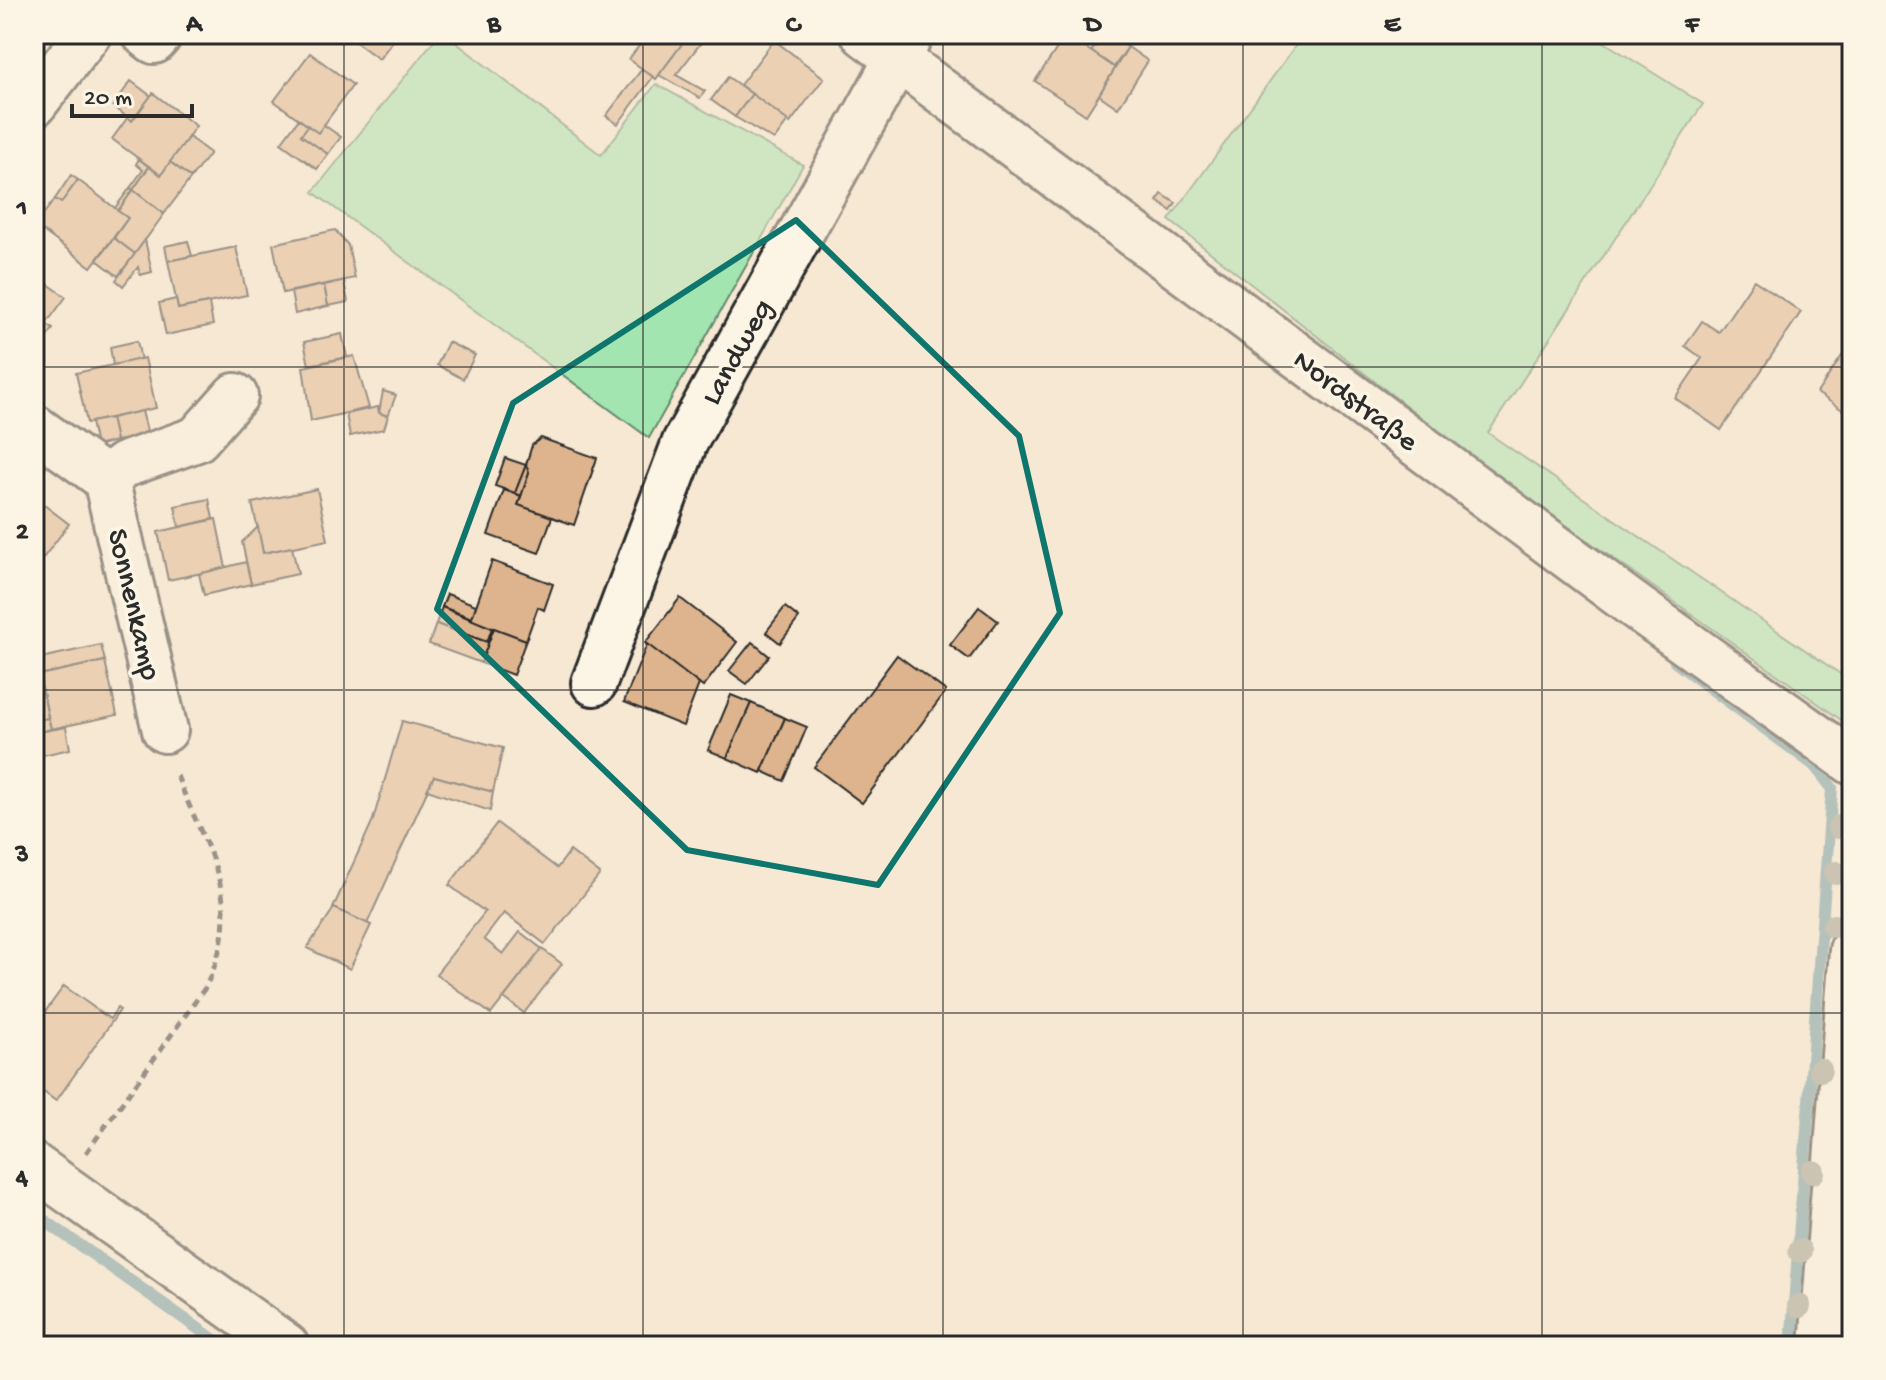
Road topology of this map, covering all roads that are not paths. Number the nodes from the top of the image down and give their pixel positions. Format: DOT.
graph roads {
  1 [pos="88,34"];
  2 [pos="145,34"];
  3 [pos="160,34"];
  4 [pos="890,42"];
  5 [pos="34,104"];
  6 [pos="235,396"];
  7 [pos="34,427"];
  8 [pos="106,479"];
  9 [pos="594,683"];
  10 [pos="165,730"];
  11 [pos="1852,762"];
  12 [pos="1852,950"];
  13 [pos="48,1176"];
  14 [pos="286,1346"];
  15 [pos="1822,1346"];
  1 -- 5 [label="street"];
  2 -- 3 [label="street"];
  4 -- 9 [label="street, Landweg"];
  4 -- 11 [label="street, Nordstraße"];
  6 -- 8 [label="street"];
  7 -- 8 [label="street"];
  8 -- 10 [label="street, Sonnenkamp"];
  12 -- 15 [label="street"];
  13 -- 14 [label="street"];
}
